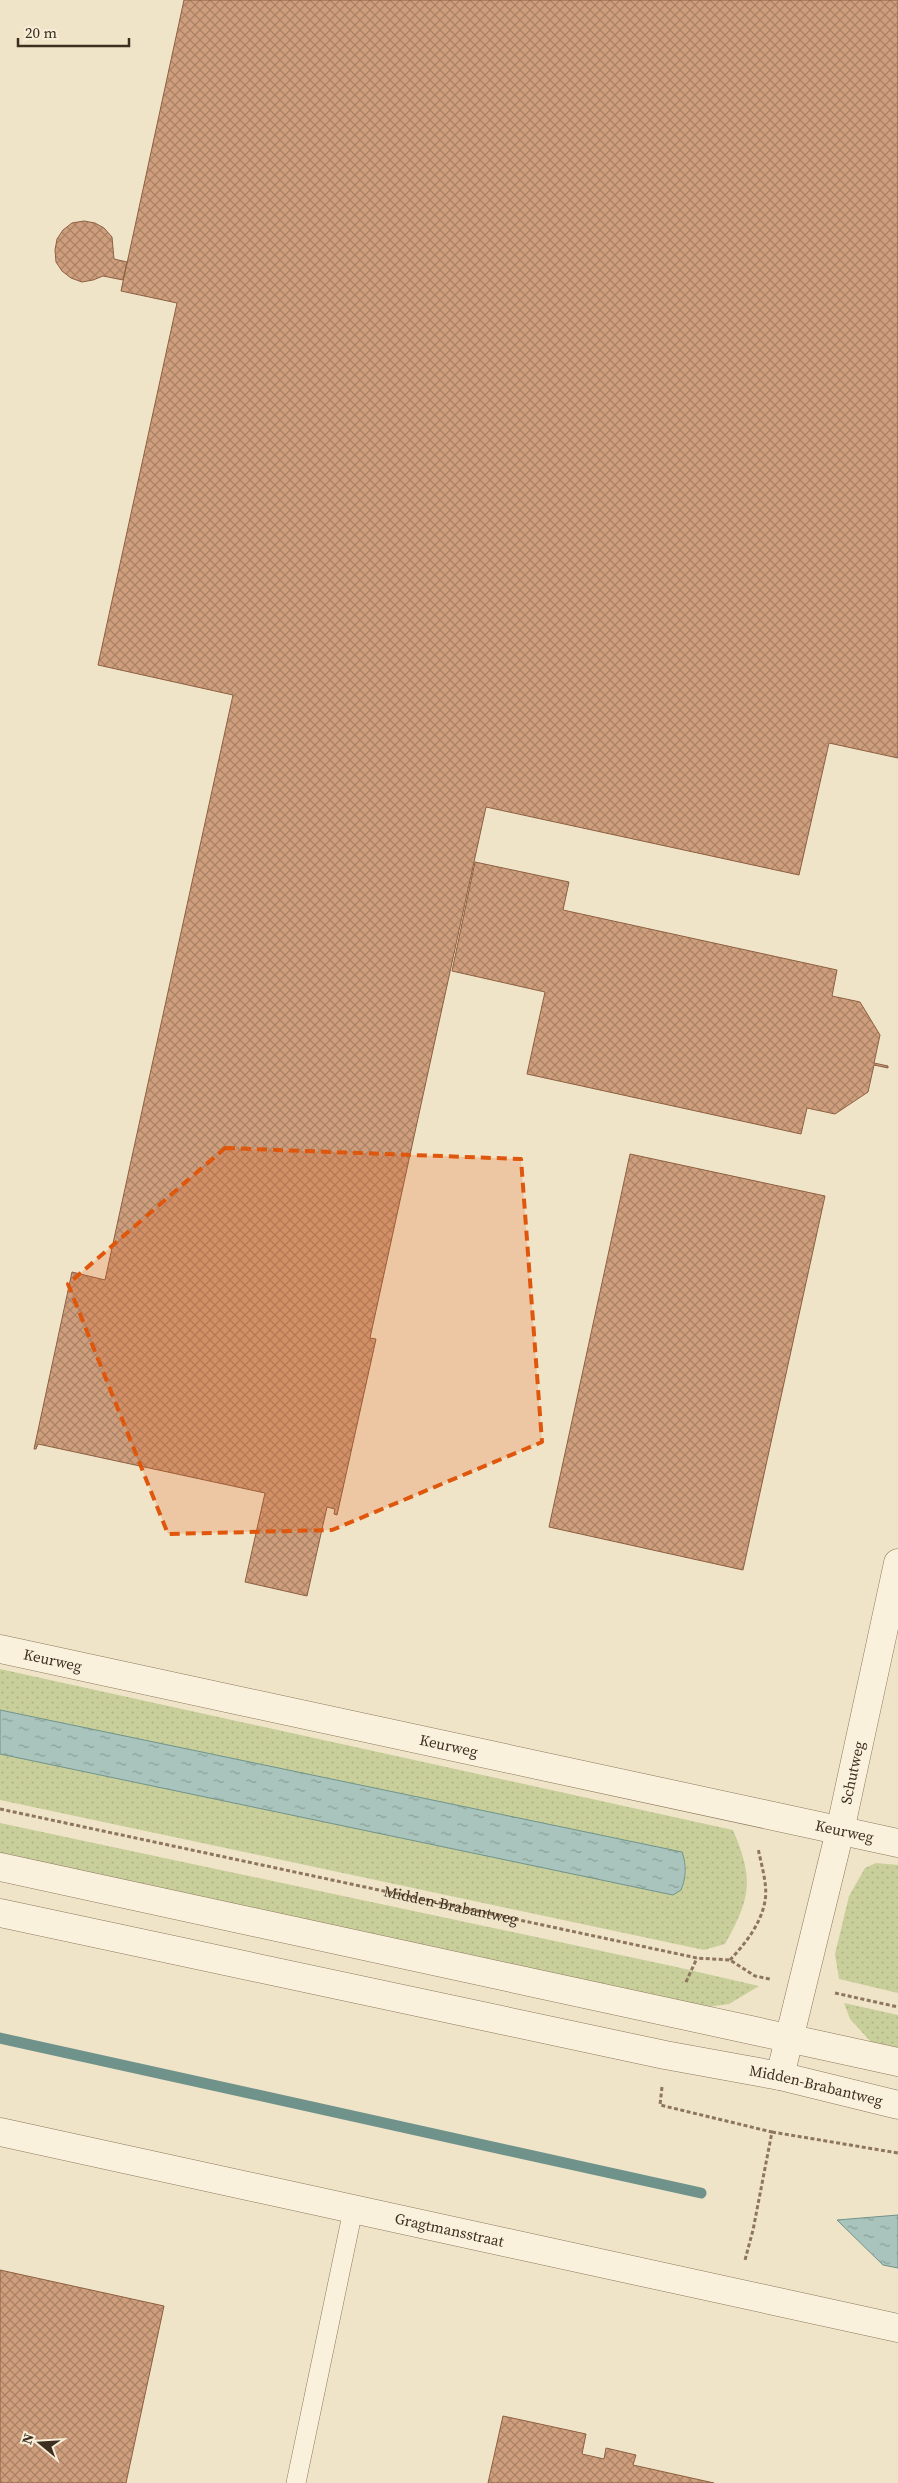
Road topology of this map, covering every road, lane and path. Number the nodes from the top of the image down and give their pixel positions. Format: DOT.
graph roads {
  1 [pos="898,1563"];
  2 [pos="0,1649"];
  3 [pos="0,1809"];
  4 [pos="748,1810"];
  5 [pos="840,1831"];
  6 [pos="898,1843"];
  7 [pos="0,1868"];
  8 [pos="0,1914"];
  9 [pos="697,1958"];
  10 [pos="730,1960"];
  11 [pos="802,1986"];
  12 [pos="898,2007"];
  13 [pos="673,2012"];
  14 [pos="789,2039"];
  15 [pos="665,2055"];
  16 [pos="898,2062"];
  17 [pos="780,2076"];
  18 [pos="898,2105"];
  19 [pos="0,2132"];
  20 [pos="772,2132"];
  21 [pos="898,2153"];
  22 [pos="353,2210"];
  23 [pos="736,2292"];
  24 [pos="898,2328"];
  25 [pos="296,2483"];
  1 -- 5 [label="street, Schutweg"];
  2 -- 4 [label="street, Keurweg"];
  3 -- 9 [label="path, Midden-Brabantweg"];
  4 -- 5 [label="street, Keurweg"];
  4 -- 10 [label="path"];
  5 -- 6 [label="street, Keurweg"];
  5 -- 11 [label="street, Schutweg"];
  7 -- 13 [label="street"];
  8 -- 15 [label="street, Midden-Brabantweg"];
  9 -- 10 [label="path, Midden-Brabantweg"];
  9 -- 13 [label="path"];
  10 -- 11 [label="path, Midden-Brabantweg"];
  11 -- 12 [label="path, Midden-Brabantweg"];
  11 -- 14 [label="street, Schutweg"];
  13 -- 14 [label="street"];
  14 -- 16 [label="street"];
  14 -- 17 [label="street, Schutweg"];
  15 -- 17 [label="street, Midden-Brabantweg"];
  15 -- 20 [label="path"];
  17 -- 18 [label="street, Midden-Brabantweg"];
  19 -- 22 [label="street, Gragtmansstraat"];
  20 -- 21 [label="path"];
  20 -- 23 [label="path"];
  22 -- 23 [label="street, Gragtmansstraat"];
  22 -- 25 [label="lane"];
  23 -- 24 [label="street, Gragtmansstraat"];
}
